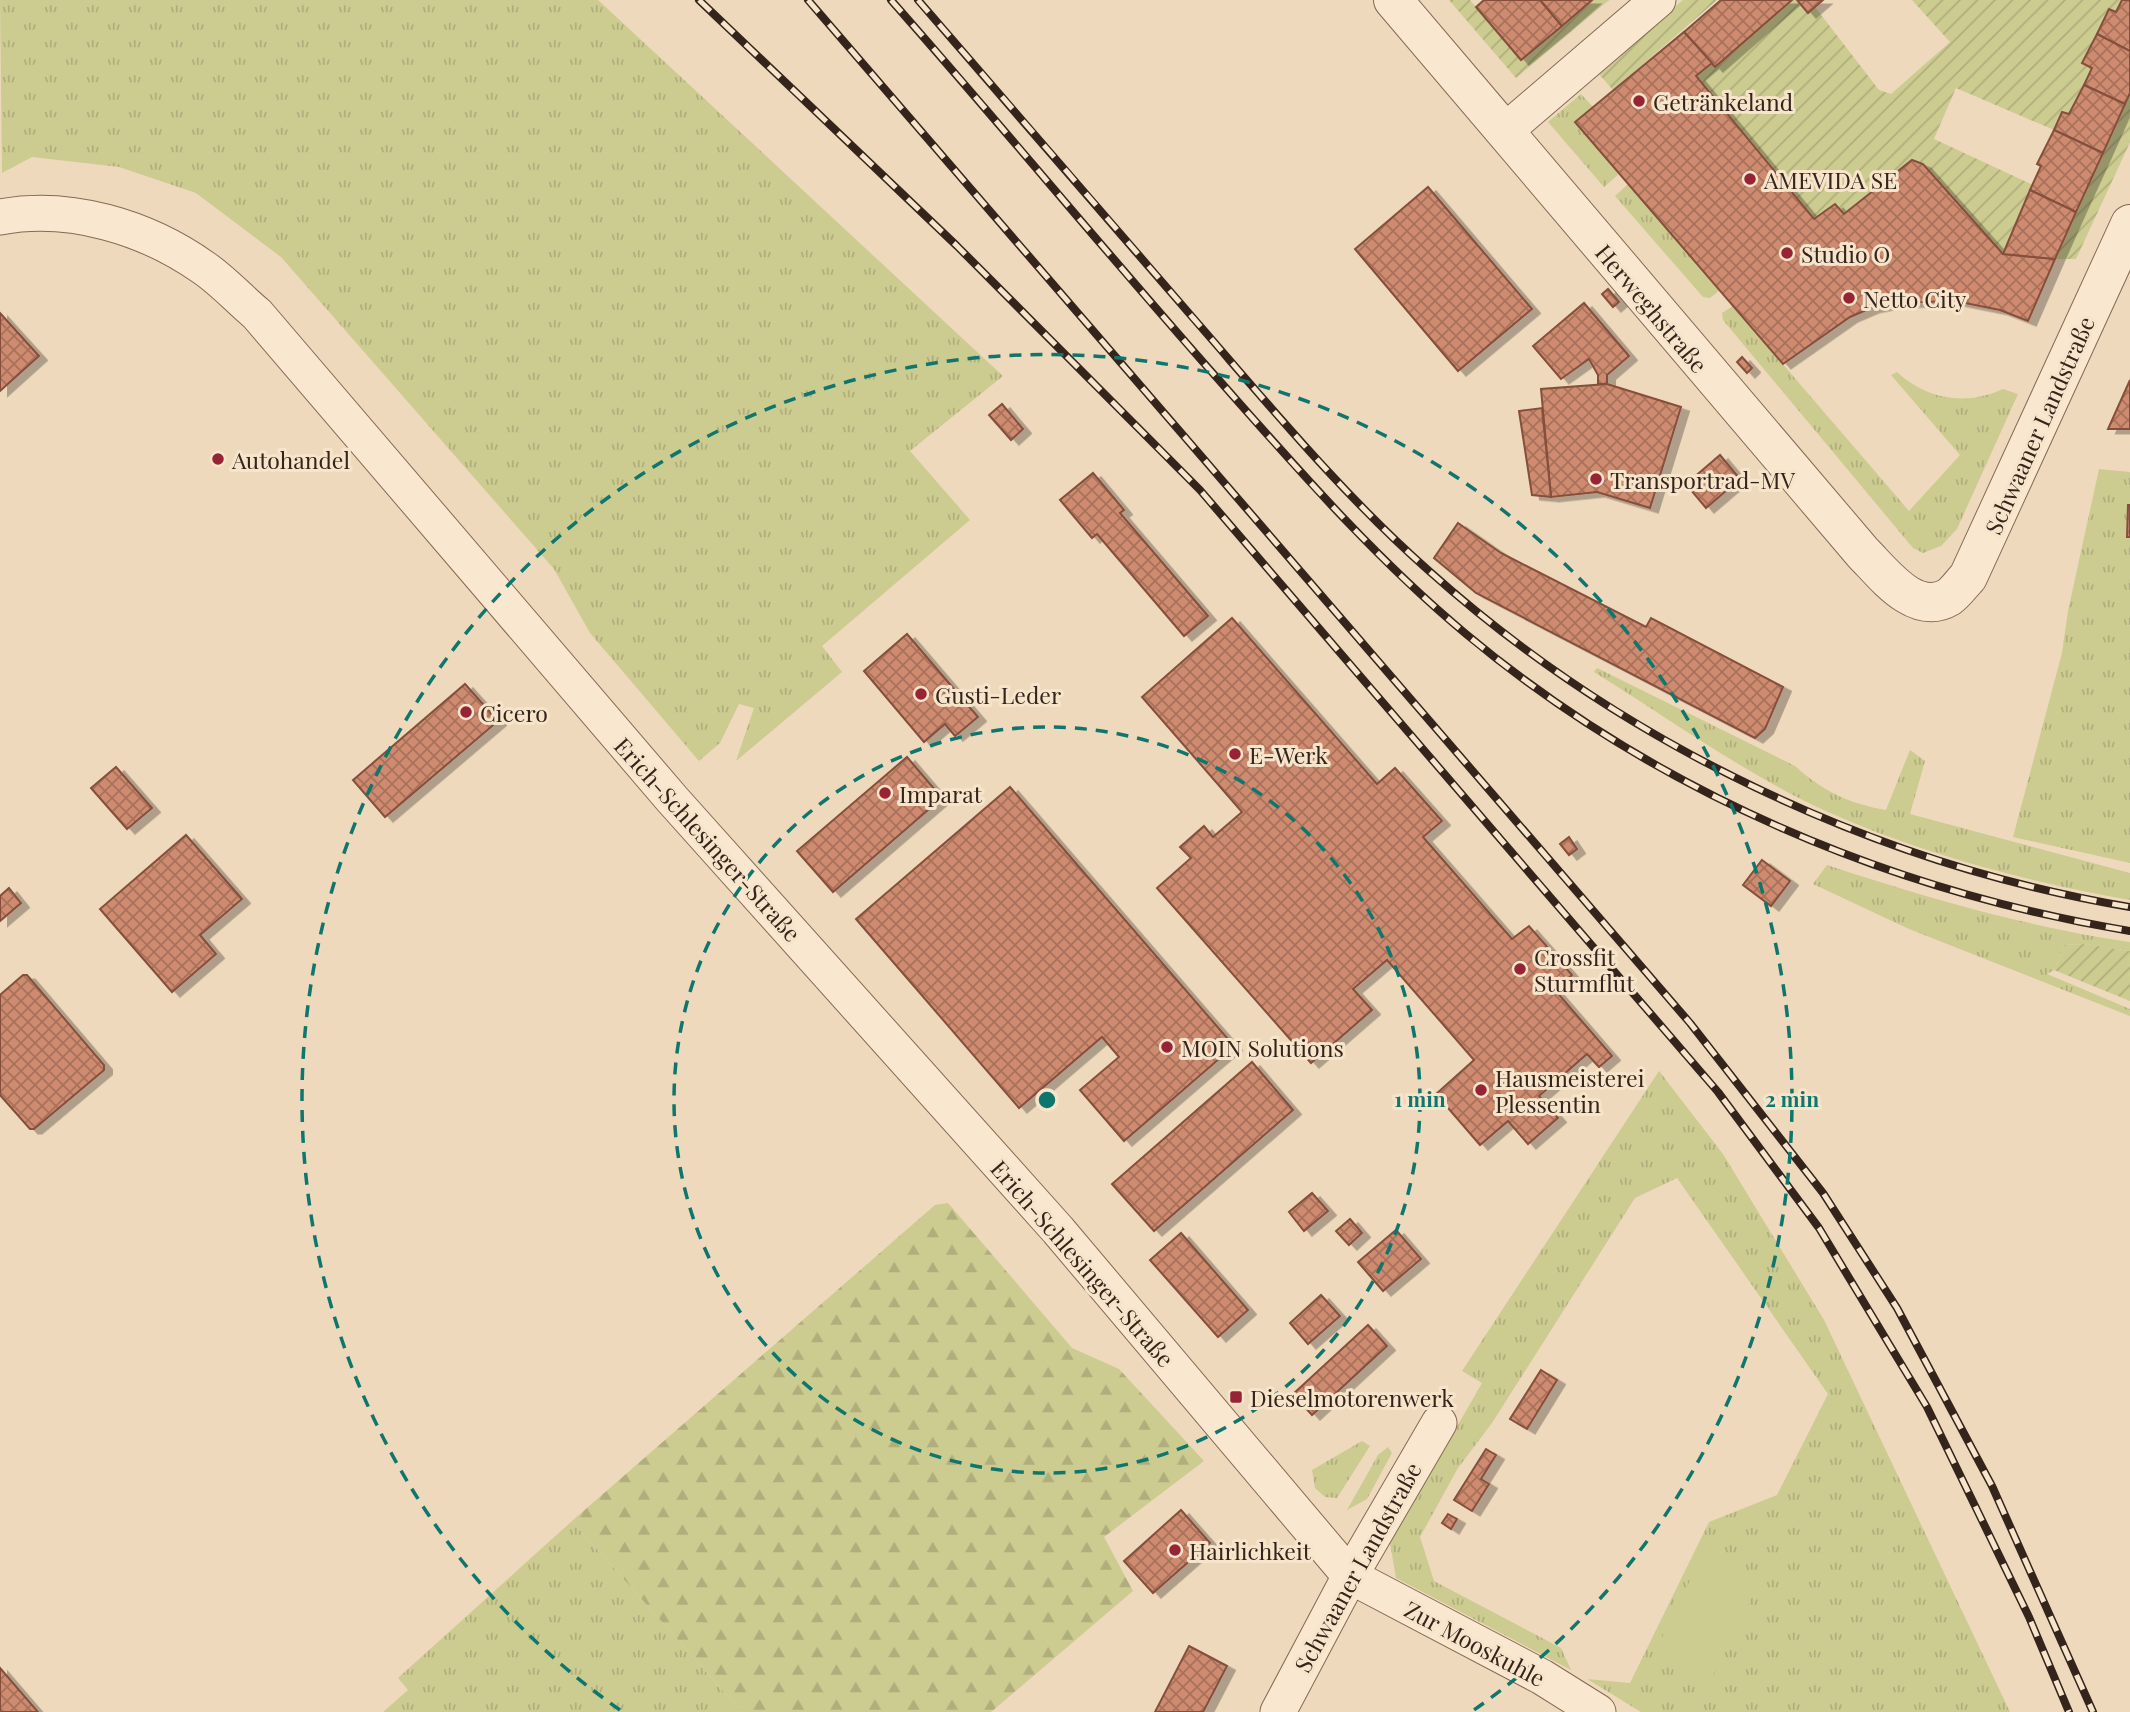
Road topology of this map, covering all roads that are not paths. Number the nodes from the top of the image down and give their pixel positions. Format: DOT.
graph roads {
  1 [pos="1392,0"];
  2 [pos="1658,0"];
  3 [pos="1505,131"];
  4 [pos="0,217"];
  5 [pos="2130,224"];
  6 [pos="1924,602"];
  7 [pos="1439,1423"];
  8 [pos="1350,1576"];
  9 [pos="1278,1712"];
  10 [pos="1598,1712"];
  1 -- 3 [label="street, Herweghstraße"];
  2 -- 3 [label="street"];
  3 -- 6 [label="street, Herweghstraße"];
  4 -- 8 [label="street, Erich-Schlesinger-Straße"];
  5 -- 6 [label="street, Schwaaner Landstraße"];
  7 -- 8 [label="street, Schwaaner Landstraße"];
  8 -- 9 [label="street, Schwaaner Landstraße"];
  8 -- 10 [label="street, Zur Mooskuhle"];
}
